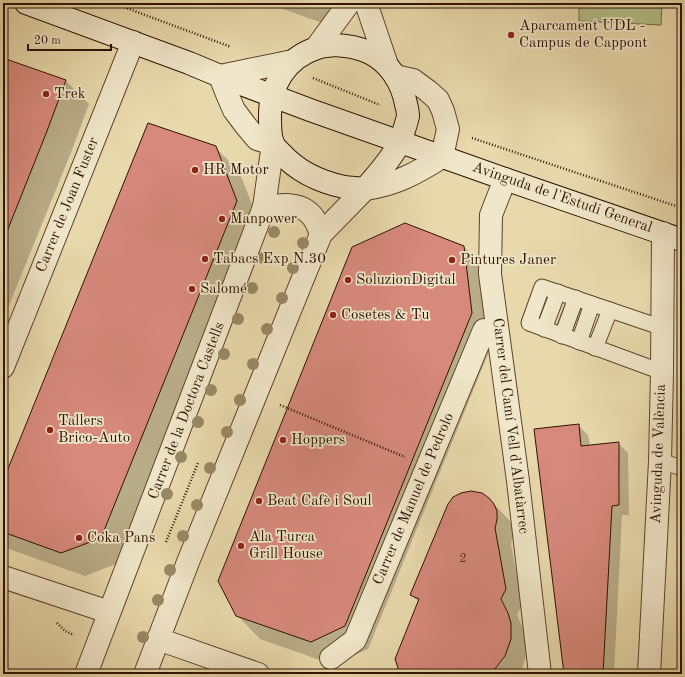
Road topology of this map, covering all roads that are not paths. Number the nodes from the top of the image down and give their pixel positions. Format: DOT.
graph roads {
  1 [pos="26,3"];
  2 [pos="349,3"];
  3 [pos="366,3"];
  4 [pos="133,42"];
  5 [pos="316,48"];
  6 [pos="293,61"];
  7 [pos="391,70"];
  8 [pos="220,76"];
  9 [pos="273,95"];
  10 [pos="400,142"];
  11 [pos="273,144"];
  12 [pos="442,157"];
  13 [pos="505,179"];
  14 [pos="365,189"];
  15 [pos="264,207"];
  16 [pos="321,234"];
  17 [pos="673,237"];
  18 [pos="576,298"];
  19 [pos="592,304"];
  20 [pos="610,310"];
  21 [pos="663,328"];
  22 [pos="484,330"];
  23 [pos="562,336"];
  24 [pos="579,342"];
  25 [pos="595,348"];
  26 [pos="3,367"];
  27 [pos="662,372"];
  28 [pos="660,461"];
  29 [pos="682,468"];
  30 [pos="3,577"];
  31 [pos="109,612"];
  32 [pos="158,639"];
  33 [pos="331,658"];
  34 [pos="86,674"];
  35 [pos="145,674"];
  36 [pos="258,674"];
  37 [pos="540,674"];
  38 [pos="649,674"];
  1 -- 4 [label="street, Avinguda de l'Estudi General"];
  2 -- 5 [label="street"];
  3 -- 7 [label="street"];
  4 -- 8 [label="street, Avinguda de l'Estudi General"];
  4 -- 26 [label="street, Carrer de Joan Fuster"];
  5 -- 6 [label="street"];
  5 -- 7 [label="street"];
  6 -- 8 [label="street"];
  6 -- 9 [label="street, Carrer de la Doctora Castells"];
  7 -- 10 [label="street"];
  7 -- 12 [label="street"];
  8 -- 9 [label="street, Avinguda de l'Estudi General"];
  8 -- 11 [label="street"];
  9 -- 10 [label="street, Avinguda de l'Estudi General"];
  9 -- 11 [label="street, Carrer de la Doctora Castells"];
  10 -- 12 [label="street, Avinguda de l'Estudi General"];
  10 -- 14 [label="street"];
  11 -- 14 [label="street"];
  11 -- 15 [label="street, Carrer de la Doctora Castells"];
  12 -- 13 [label="street, Avinguda de l'Estudi General"];
  12 -- 14 [label="street"];
  13 -- 17 [label="street, Avinguda de l'Estudi General"];
  13 -- 37 [label="street, Carrer del Camí Vell d'Albatàrrec"];
  14 -- 16 [label="street"];
  15 -- 16 [label="street"];
  15 -- 31 [label="street, Carrer de la Doctora Castells"];
  16 -- 32 [label="street"];
  17 -- 21 [label="street, Avinguda de València"];
  18 -- 19 [label="lane"];
  18 -- 23 [label="lane"];
  18 -- 23 [label="lane"];
  19 -- 20 [label="lane"];
  19 -- 24 [label="lane"];
  20 -- 21 [label="lane"];
  20 -- 25 [label="lane"];
  21 -- 27 [label="street, Avinguda de València"];
  22 -- 33 [label="street, Carrer de Manuel de Pedrolo"];
  23 -- 24 [label="lane"];
  24 -- 25 [label="lane"];
  25 -- 27 [label="lane"];
  27 -- 28 [label="street, Avinguda de València"];
  28 -- 29 [label="lane"];
  28 -- 38 [label="street, Avinguda de València"];
  30 -- 31 [label="street"];
  31 -- 34 [label="street, Carrer de la Doctora Castells"];
  32 -- 35 [label="street"];
  32 -- 36 [label="street"];
}
